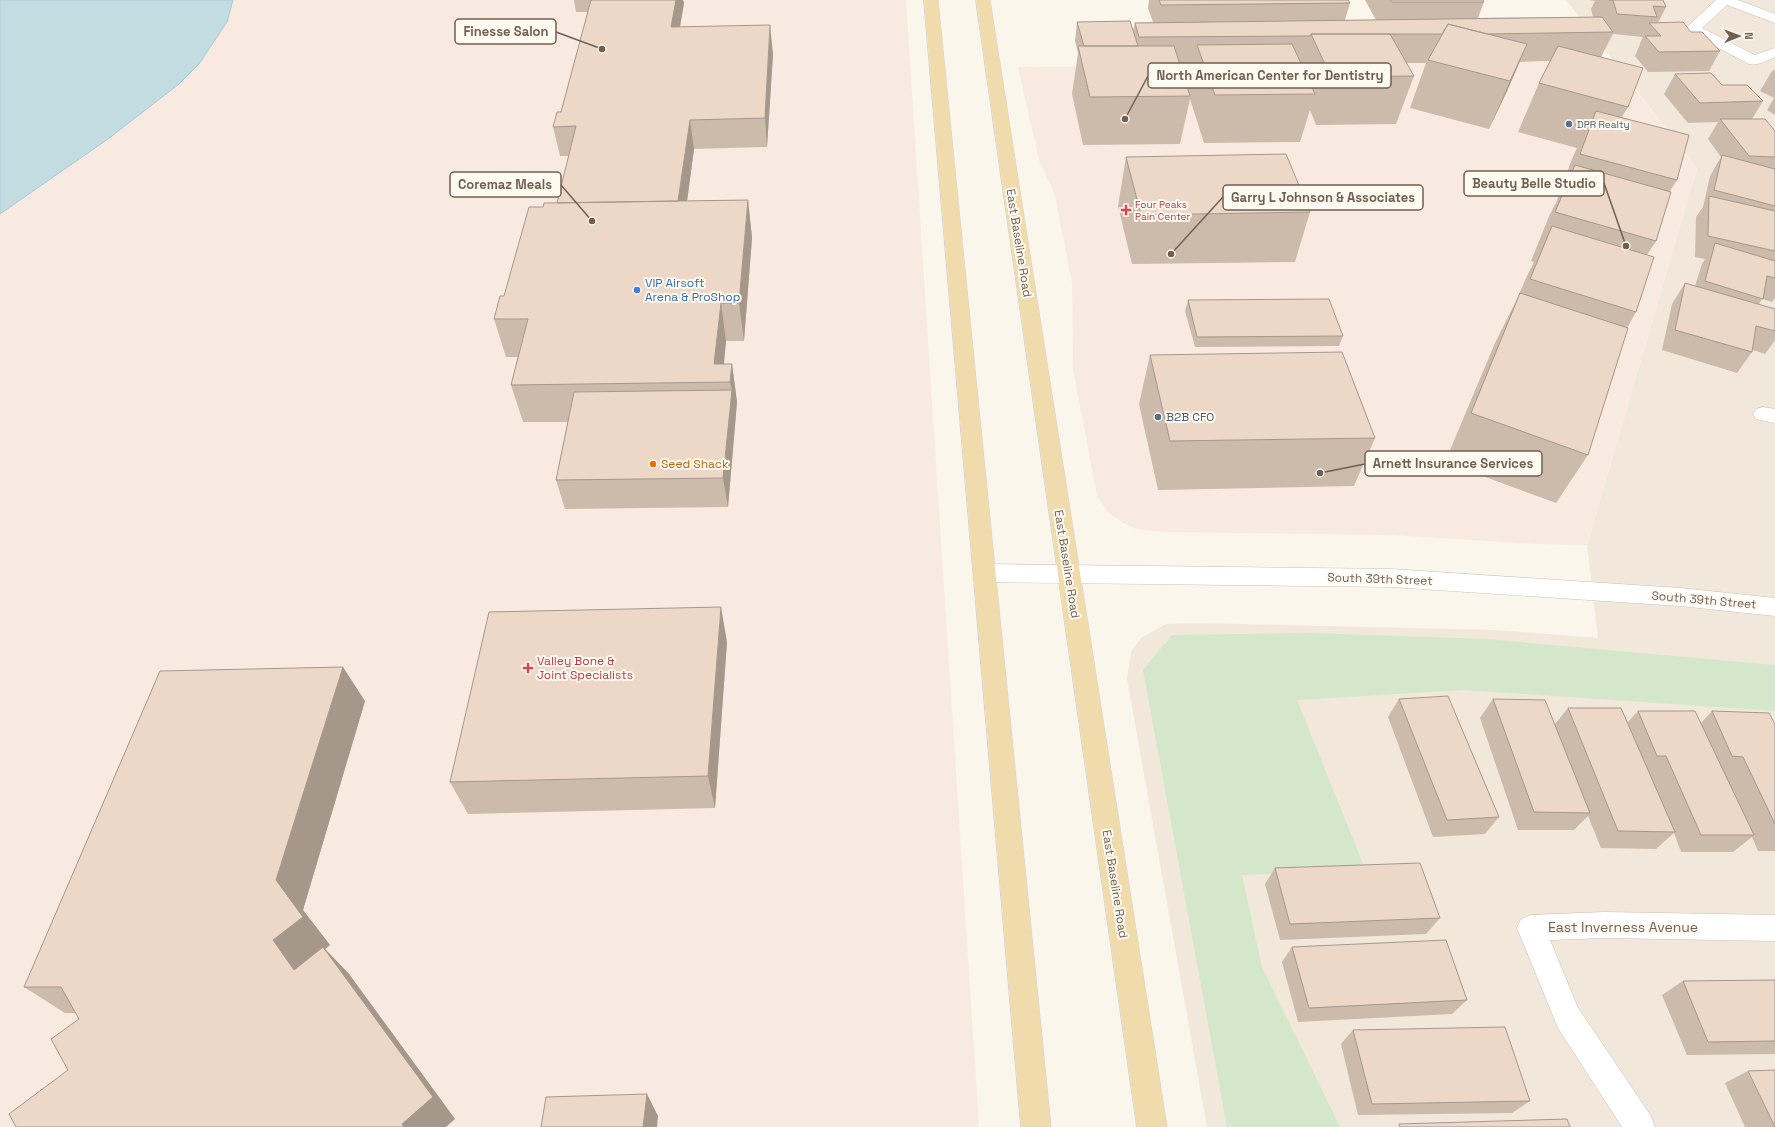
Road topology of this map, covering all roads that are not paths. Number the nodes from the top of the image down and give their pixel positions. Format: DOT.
graph roads {
  1 [pos="931,0"];
  2 [pos="983,0"];
  3 [pos="1725,0"];
  4 [pos="1775,19"];
  5 [pos="1775,52"];
  6 [pos="985,574"];
  7 [pos="1068,574"];
  8 [pos="1775,607"];
  9 [pos="1775,928"];
  10 [pos="1036,1127"];
  11 [pos="1152,1127"];
  12 [pos="1640,1127"];
  1 -- 6 [label="main road"];
  2 -- 7 [label="main road, East Baseline Road"];
  3 -- 4 [label="street"];
  3 -- 5 [label="street"];
  6 -- 7 [label="street, South 39th Street"];
  6 -- 10 [label="main road"];
  7 -- 8 [label="street, South 39th Street"];
  7 -- 11 [label="main road, East Baseline Road"];
  9 -- 12 [label="street, East Inverness Avenue"];
}
